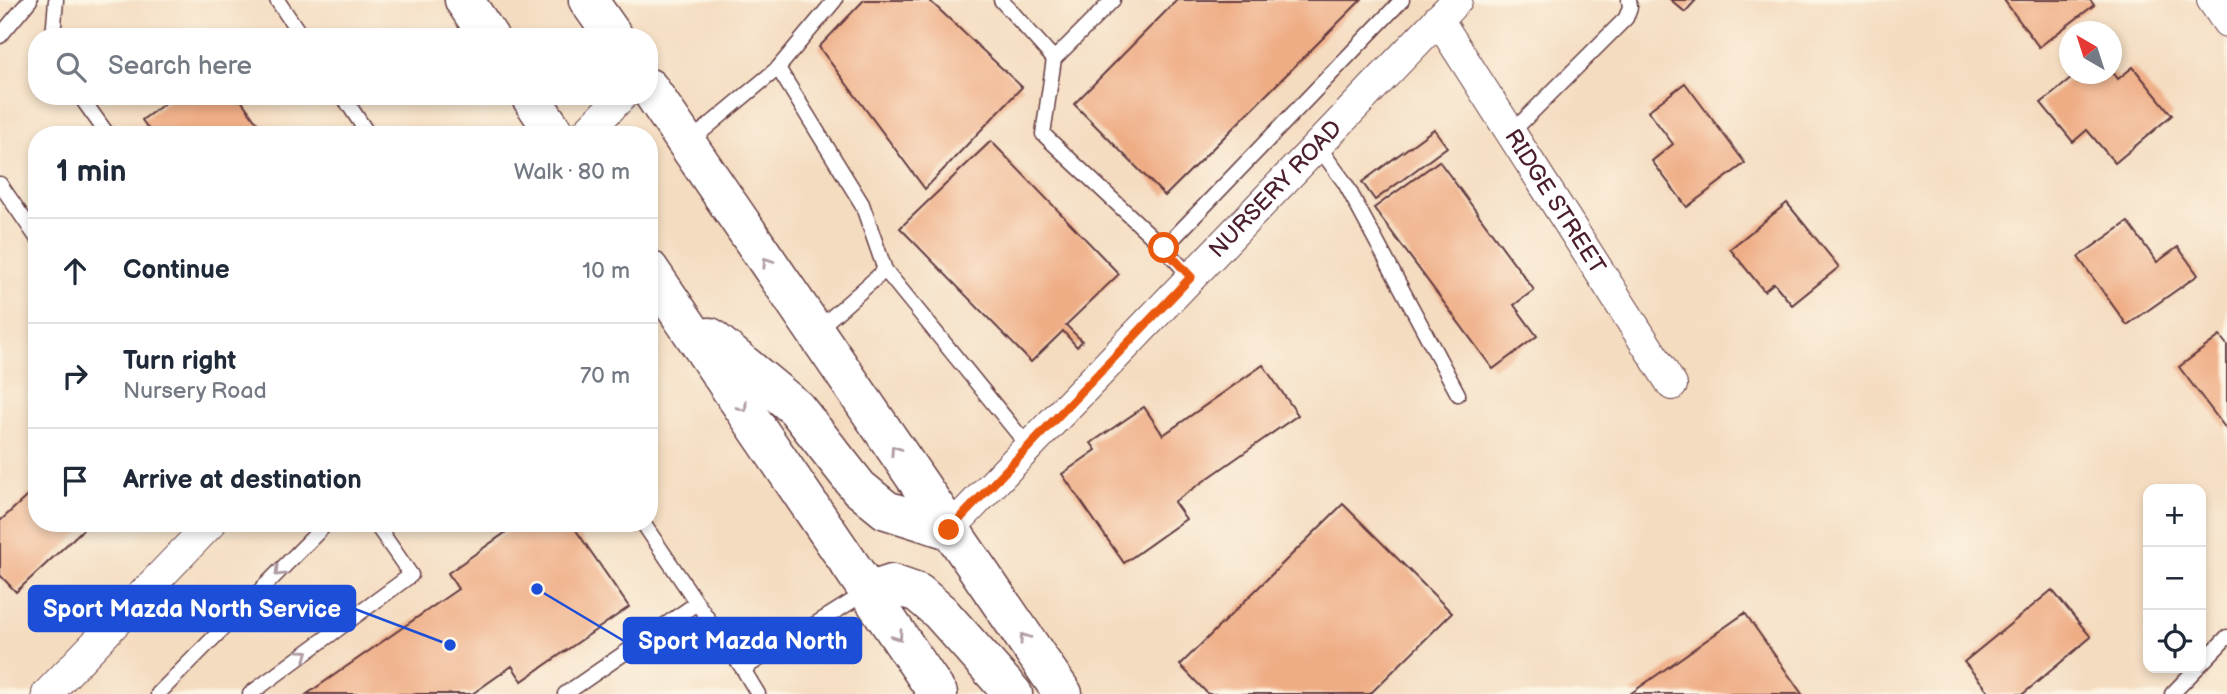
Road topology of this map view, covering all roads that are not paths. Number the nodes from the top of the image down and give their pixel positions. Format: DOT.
graph roads {
  1 [pos="30,0"];
  2 [pos="55,0"];
  3 [pos="277,0"];
  4 [pos="464,0"];
  5 [pos="588,0"];
  6 [pos="835,0"];
  7 [pos="1001,0"];
  8 [pos="1113,0"];
  9 [pos="1402,0"];
  10 [pos="1629,0"];
  11 [pos="2212,0"];
  12 [pos="1448,9"];
  13 [pos="2227,22"];
  14 [pos="53,28"];
  15 [pos="296,28"];
  16 [pos="483,28"];
  17 [pos="608,28"];
  18 [pos="0,36"];
  19 [pos="1054,59"];
  20 [pos="778,68"];
  21 [pos="658,102"];
  22 [pos="86,105"];
  23 [pos="348,105"];
  24 [pos="536,105"];
  25 [pos="613,105"];
  26 [pos="101,126"];
  27 [pos="363,126"];
  28 [pos="550,126"];
  29 [pos="593,126"];
  30 [pos="1511,133"];
  31 [pos="687,144"];
  32 [pos="1317,145"];
  33 [pos="0,184"];
  34 [pos="28,225"];
  35 [pos="1164,248"];
  36 [pos="885,270"];
  37 [pos="1191,277"];
  38 [pos="658,283"];
  39 [pos="676,309"];
  40 [pos="815,332"];
  41 [pos="1671,385"];
  42 [pos="1458,394"];
  43 [pos="1028,446"];
  44 [pos="949,530"];
  45 [pos="202,532"];
  46 [pos="318,532"];
  47 [pos="381,532"];
  48 [pos="649,532"];
  49 [pos="867,592"];
  50 [pos="697,603"];
  51 [pos="2227,637"];
  52 [pos="2206,659"];
  53 [pos="743,669"];
  54 [pos="2192,673"];
  55 [pos="47,694"];
  56 [pos="158,694"];
  57 [pos="250,694"];
  58 [pos="565,694"];
  59 [pos="758,694"];
  60 [pos="939,694"];
  61 [pos="1013,694"];
  62 [pos="1063,694"];
  63 [pos="2172,694"];
  1 -- 18 [label="lane"];
  2 -- 14 [label="lane"];
  3 -- 15 [label="lane"];
  4 -- 16 [label="main road"];
  5 -- 17 [label="main road"];
  6 -- 20 [label="lane"];
  7 -- 19 [label="lane"];
  8 -- 19 [label="lane"];
  9 -- 35 [label="lane"];
  10 -- 30 [label="lane"];
  11 -- 13 [label="street"];
  12 -- 30 [label="street, RIDGE STREET"];
  12 -- 32 [label="street, NURSERY ROAD"];
  19 -- 35 [label="lane"];
  20 -- 31 [label="lane"];
  20 -- 36 [label="lane"];
  21 -- 31 [label="main road"];
  22 -- 26 [label="lane"];
  23 -- 27 [label="lane"];
  24 -- 28 [label="main road"];
  25 -- 29 [label="street"];
  30 -- 41 [label="street, RIDGE STREET"];
  40 -- 31 [label="main road, one-way"];
  32 -- 37 [label="street, NURSERY ROAD"];
  32 -- 42 [label="lane"];
  33 -- 34 [label="lane"];
  35 -- 37 [label="lane"];
  36 -- 40 [label="lane"];
  36 -- 43 [label="lane"];
  37 -- 43 [label="street, NURSERY ROAD"];
  38 -- 39 [label="main road"];
  39 -- 44 [label="main road"];
  39 -- 49 [label="main road, one-way"];
  44 -- 40 [label="main road, one-way"];
  43 -- 44 [label="street, NURSERY ROAD"];
  62 -- 44 [label="main road, one-way"];
  45 -- 55 [label="street"];
  46 -- 56 [label="lane, one-way"];
  57 -- 47 [label="lane, one-way"];
  48 -- 50 [label="lane"];
  49 -- 53 [label="lane"];
  49 -- 60 [label="main road, one-way"];
  49 -- 61 [label="main road"];
  50 -- 53 [label="lane"];
  50 -- 58 [label="lane"];
  51 -- 52 [label="lane"];
  53 -- 59 [label="lane"];
  54 -- 63 [label="lane"];
}
